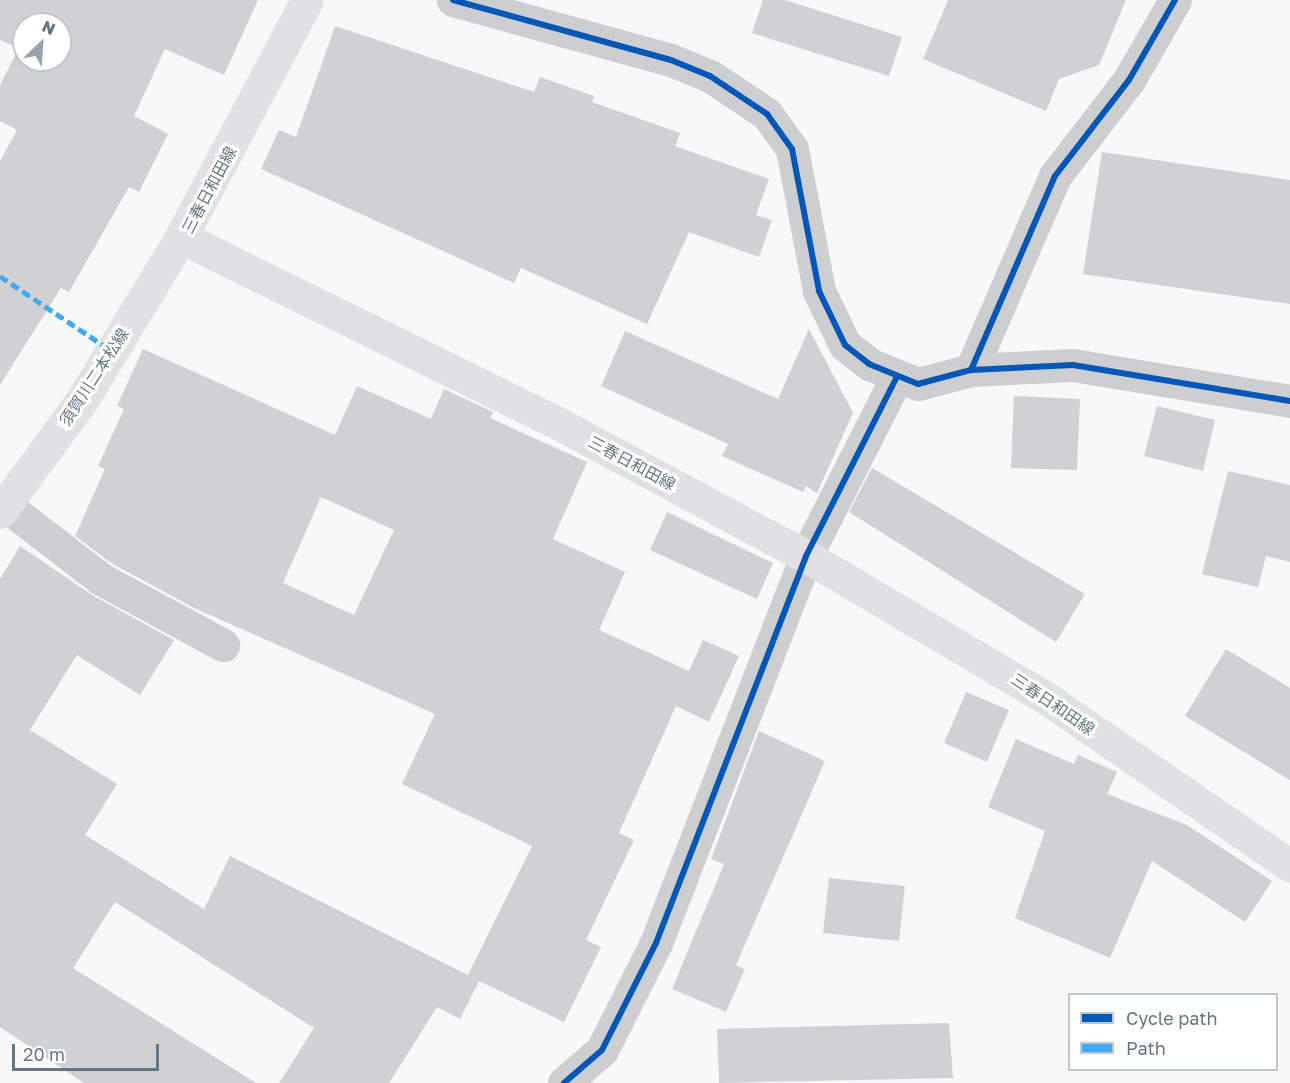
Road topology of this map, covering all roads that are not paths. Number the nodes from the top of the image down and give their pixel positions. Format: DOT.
graph roads {
  1 [pos="307,0"];
  2 [pos="453,0"];
  3 [pos="1175,0"];
  4 [pos="181,237"];
  5 [pos="971,370"];
  6 [pos="897,377"];
  7 [pos="1290,401"];
  8 [pos="2,508"];
  9 [pos="806,556"];
  10 [pos="223,645"];
  11 [pos="1290,866"];
  12 [pos="564,1083"];
  1 -- 4 [label="main road, 三春日和田線"];
  2 -- 6 [label="street"];
  3 -- 5 [label="street"];
  4 -- 8 [label="main road, 須賀川二本松線"];
  4 -- 9 [label="main road, 三春日和田線"];
  5 -- 6 [label="street"];
  5 -- 7 [label="street"];
  6 -- 9 [label="street"];
  8 -- 10 [label="street"];
  9 -- 11 [label="main road, 三春日和田線"];
  9 -- 12 [label="street"];
}
